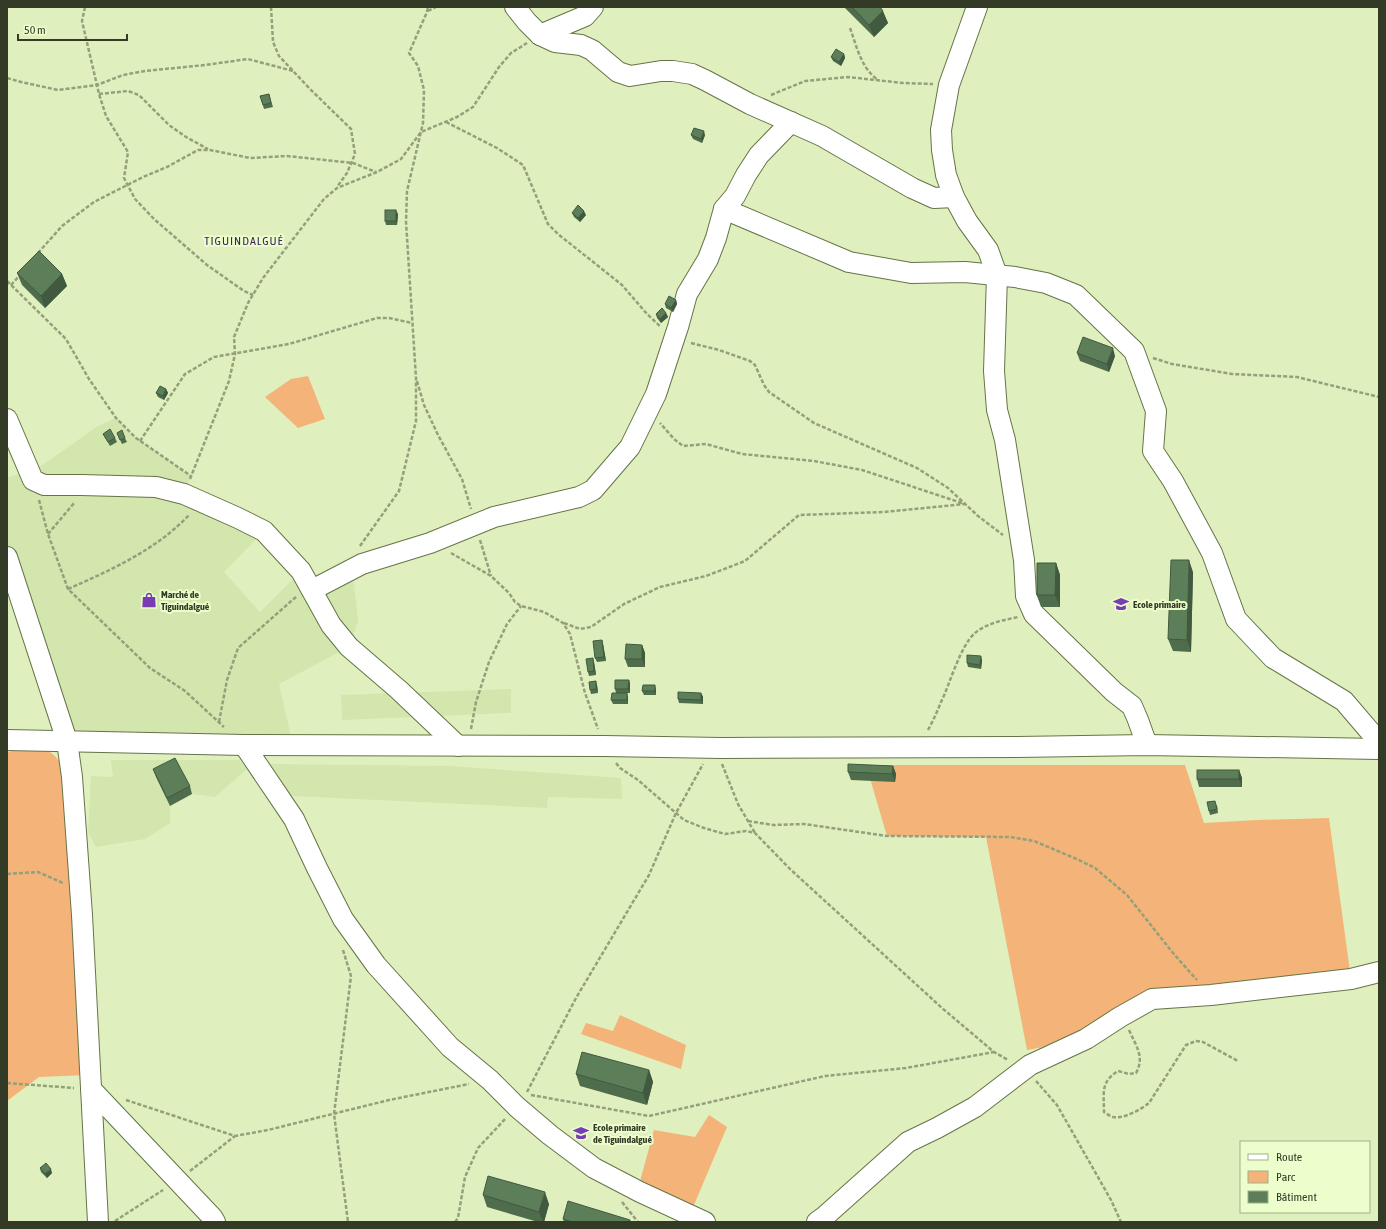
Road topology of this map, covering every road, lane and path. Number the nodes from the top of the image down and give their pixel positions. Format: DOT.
graph roads {
  1 [pos="85,7"];
  2 [pos="271,7"];
  3 [pos="428,7"];
  4 [pos="436,7"];
  5 [pos="515,7"];
  6 [pos="593,7"];
  7 [pos="977,7"];
  8 [pos="427,12"];
  9 [pos="850,28"];
  10 [pos="540,35"];
  11 [pos="293,71"];
  12 [pos="7,78"];
  13 [pos="879,80"];
  14 [pos="97,85"];
  15 [pos="949,85"];
  16 [pos="98,94"];
  17 [pos="750,104"];
  18 [pos="446,122"];
  19 [pos="791,122"];
  20 [pos="421,132"];
  21 [pos="210,150"];
  22 [pos="377,172"];
  23 [pos="128,185"];
  24 [pos="337,188"];
  25 [pos="954,197"];
  26 [pos="724,209"];
  27 [pos="36,255"];
  28 [pos="21,273"];
  29 [pos="997,275"];
  30 [pos="7,281"];
  31 [pos="11,285"];
  32 [pos="253,296"];
  33 [pos="412,324"];
  34 [pos="674,339"];
  35 [pos="1134,351"];
  36 [pos="235,354"];
  37 [pos="416,378"];
  38 [pos="1379,397"];
  39 [pos="649,408"];
  40 [pos="7,419"];
  41 [pos="140,441"];
  42 [pos="191,476"];
  43 [pos="33,480"];
  44 [pos="89,485"];
  45 [pos="184,494"];
  46 [pos="202,502"];
  47 [pos="965,504"];
  48 [pos="476,524"];
  49 [pos="48,534"];
  50 [pos="430,543"];
  51 [pos="1022,548"];
  52 [pos="357,551"];
  53 [pos="7,557"];
  54 [pos="491,576"];
  55 [pos="68,589"];
  56 [pos="312,590"];
  57 [pos="521,606"];
  58 [pos="1034,614"];
  59 [pos="563,623"];
  60 [pos="219,722"];
  61 [pos="7,740"];
  62 [pos="67,741"];
  63 [pos="1379,742"];
  64 [pos="1147,745"];
  65 [pos="244,746"];
  66 [pos="463,746"];
  67 [pos="604,746"];
  68 [pos="712,748"];
  69 [pos="920,748"];
  70 [pos="1379,749"];
  71 [pos="676,813"];
  72 [pos="748,821"];
  73 [pos="755,833"];
  74 [pos="7,874"];
  75 [pos="80,890"];
  76 [pos="342,947"];
  77 [pos="1379,972"];
  78 [pos="1211,995"];
  79 [pos="1120,1017"];
  80 [pos="994,1052"];
  81 [pos="1238,1061"];
  82 [pos="1024,1070"];
  83 [pos="490,1080"];
  84 [pos="7,1083"];
  85 [pos="92,1089"];
  86 [pos="122,1099"];
  87 [pos="517,1107"];
  88 [pos="334,1114"];
  89 [pos="98,1222"];
  90 [pos="215,1222"];
  91 [pos="348,1222"];
  92 [pos="455,1222"];
  93 [pos="705,1222"];
  94 [pos="817,1222"];
  95 [pos="1121,1222"];
  1 -- 14 [label="path"];
  2 -- 11 [label="path"];
  3 -- 8 [label="path"];
  4 -- 8 [label="path"];
  5 -- 10 [label="street"];
  6 -- 10 [label="street"];
  7 -- 15 [label="street"];
  8 -- 20 [label="path"];
  9 -- 13 [label="path"];
  10 -- 17 [label="street"];
  10 -- 18 [label="path"];
  11 -- 14 [label="path"];
  11 -- 24 [label="path"];
  12 -- 14 [label="path"];
  13 -- 15 [label="path"];
  13 -- 17 [label="path"];
  14 -- 16 [label="path"];
  15 -- 25 [label="street"];
  16 -- 21 [label="path"];
  16 -- 23 [label="path"];
  17 -- 19 [label="street"];
  18 -- 20 [label="path"];
  18 -- 34 [label="path"];
  19 -- 25 [label="street"];
  19 -- 26 [label="street"];
  20 -- 22 [label="path"];
  20 -- 33 [label="path"];
  21 -- 22 [label="path"];
  21 -- 23 [label="path"];
  22 -- 24 [label="path"];
  23 -- 27 [label="path"];
  23 -- 32 [label="path"];
  24 -- 32 [label="path"];
  25 -- 29 [label="street"];
  26 -- 29 [label="street"];
  26 -- 34 [label="street"];
  28 -- 31 [label="path"];
  29 -- 35 [label="street"];
  29 -- 51 [label="street"];
  30 -- 31 [label="path"];
  31 -- 41 [label="path"];
  32 -- 36 [label="path"];
  33 -- 36 [label="path"];
  33 -- 37 [label="path"];
  34 -- 39 [label="street"];
  34 -- 47 [label="path"];
  35 -- 38 [label="path"];
  35 -- 63 [label="street"];
  36 -- 41 [label="path"];
  36 -- 42 [label="path"];
  37 -- 48 [label="path"];
  37 -- 52 [label="path"];
  39 -- 47 [label="path"];
  39 -- 48 [label="street"];
  40 -- 43 [label="street"];
  41 -- 42 [label="path"];
  42 -- 45 [label="path"];
  43 -- 44 [label="street"];
  43 -- 49 [label="path"];
  44 -- 45 [label="street"];
  44 -- 49 [label="path"];
  45 -- 46 [label="street"];
  46 -- 55 [label="path"];
  46 -- 56 [label="street"];
  47 -- 51 [label="path"];
  47 -- 59 [label="path"];
  48 -- 50 [label="street"];
  48 -- 54 [label="path"];
  49 -- 55 [label="path"];
  50 -- 54 [label="path"];
  50 -- 56 [label="street"];
  51 -- 58 [label="street"];
  53 -- 62 [label="street"];
  54 -- 57 [label="path"];
  55 -- 60 [label="path"];
  56 -- 60 [label="path"];
  56 -- 66 [label="street"];
  57 -- 59 [label="path"];
  57 -- 66 [label="path"];
  58 -- 64 [label="street"];
  58 -- 69 [label="path"];
  59 -- 67 [label="path"];
  60 -- 65 [label="path"];
  61 -- 62 [label="street"];
  62 -- 65 [label="street"];
  62 -- 75 [label="street"];
  64 -- 69 [label="street"];
  64 -- 70 [label="street"];
  65 -- 66 [label="street"];
  65 -- 83 [label="street"];
  66 -- 67 [label="street"];
  67 -- 68 [label="street"];
  67 -- 71 [label="path"];
  68 -- 69 [label="street"];
  68 -- 71 [label="path"];
  68 -- 72 [label="path"];
  71 -- 73 [label="path"];
  71 -- 80 [label="path"];
  72 -- 73 [label="path"];
  72 -- 78 [label="path"];
  73 -- 80 [label="path"];
  74 -- 75 [label="path"];
  75 -- 85 [label="street"];
  76 -- 88 [label="path"];
  77 -- 78 [label="street"];
  78 -- 79 [label="street"];
  79 -- 81 [label="path"];
  79 -- 82 [label="street"];
  80 -- 82 [label="path"];
  82 -- 94 [label="street"];
  82 -- 95 [label="path"];
  83 -- 87 [label="street"];
  83 -- 88 [label="path"];
  84 -- 85 [label="path"];
  85 -- 89 [label="street"];
  85 -- 90 [label="street"];
  86 -- 88 [label="path"];
  87 -- 92 [label="path"];
  87 -- 93 [label="street"];
  88 -- 91 [label="path"];
}
